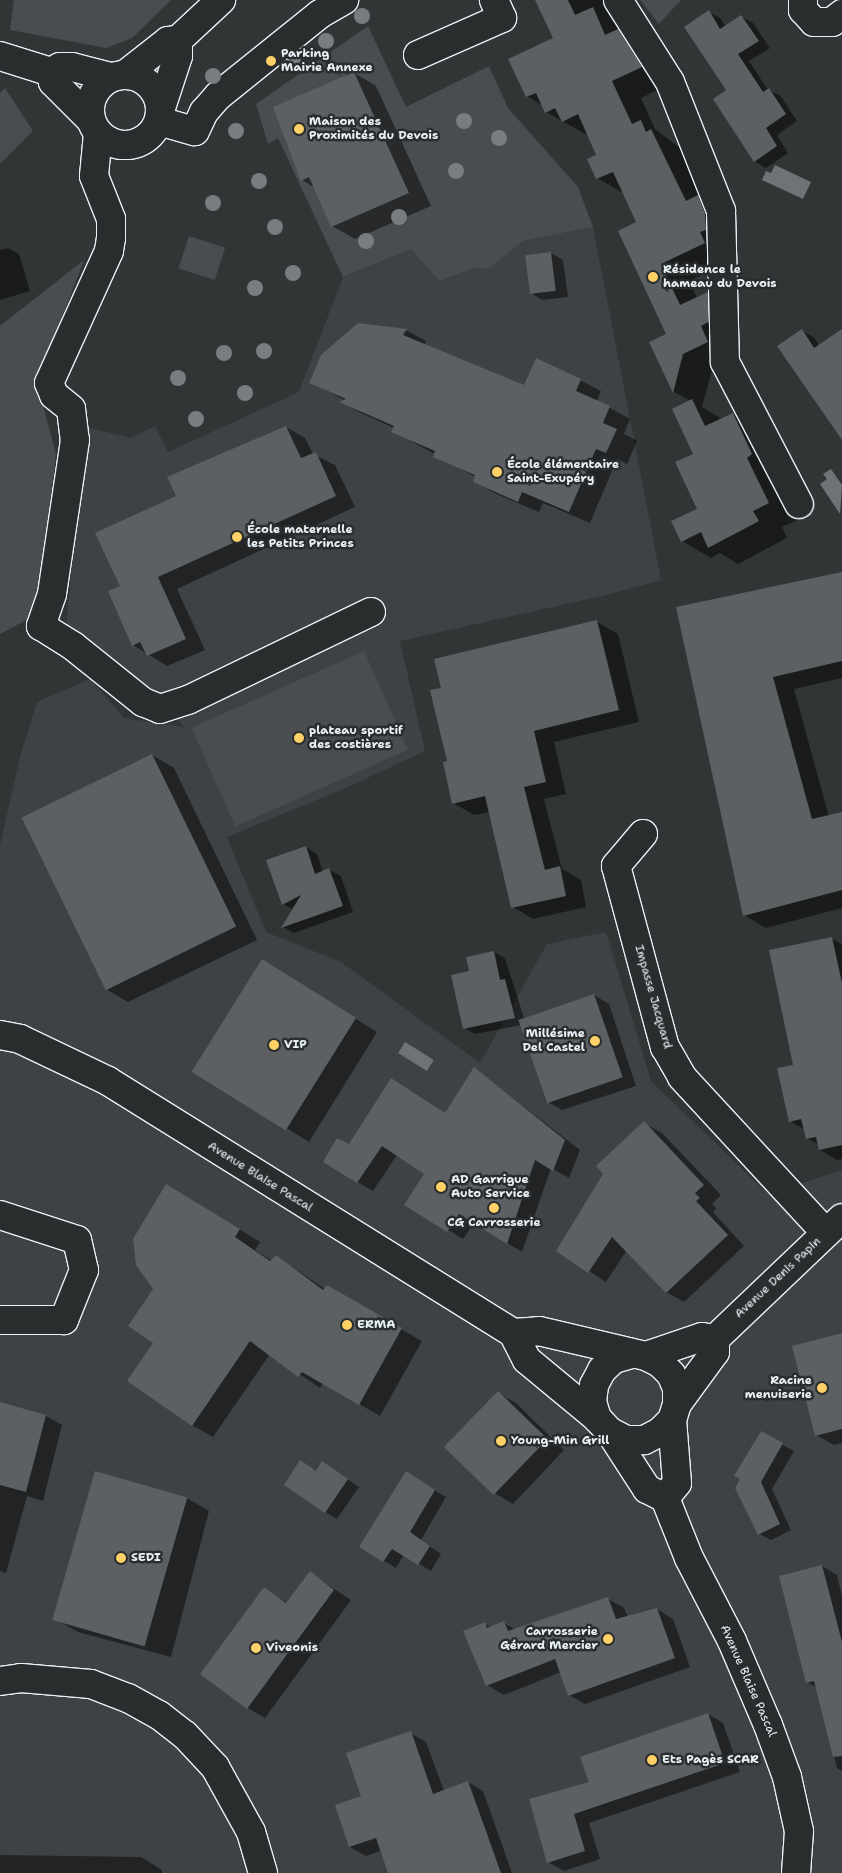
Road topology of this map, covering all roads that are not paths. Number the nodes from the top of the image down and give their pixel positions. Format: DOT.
graph roads {
  1 [pos="221,0"];
  2 [pos="344,0"];
  3 [pos="494,0"];
  4 [pos="618,0"];
  5 [pos="803,0"];
  6 [pos="842,14"];
  7 [pos="178,40"];
  8 [pos="418,55"];
  9 [pos="0,56"];
  10 [pos="51,72"];
  11 [pos="118,76"];
  12 [pos="160,116"];
  13 [pos="94,126"];
  14 [pos="798,504"];
  15 [pos="371,612"];
  16 [pos="643,834"];
  17 [pos="0,1035"];
  18 [pos="0,1215"];
  19 [pos="834,1226"];
  20 [pos="0,1320"];
  21 [pos="513,1333"];
  22 [pos="715,1338"];
  23 [pos="639,1355"];
  24 [pos="675,1412"];
  25 [pos="603,1425"];
  26 [pos="664,1498"];
  27 [pos="0,1681"];
  28 [pos="263,1873"];
  29 [pos="796,1873"];
  1 -- 7 [label="street"];
  2 -- 12 [label="street"];
  3 -- 8 [label="street"];
  4 -- 14 [label="street"];
  5 -- 6 [label="street"];
  7 -- 11 [label="street"];
  7 -- 12 [label="street"];
  9 -- 10 [label="street"];
  10 -- 11 [label="street"];
  10 -- 13 [label="street"];
  11 -- 12 [label="street"];
  11 -- 13 [label="street"];
  12 -- 13 [label="street"];
  13 -- 15 [label="street"];
  16 -- 19 [label="street, Impasse Jacquard"];
  17 -- 21 [label="street, Avenue Blaise Pascal"];
  18 -- 20 [label="street"];
  19 -- 22 [label="street, Avenue Denis Papin"];
  21 -- 23 [label="street"];
  21 -- 25 [label="street"];
  22 -- 23 [label="street"];
  22 -- 24 [label="street"];
  23 -- 24 [label="street"];
  23 -- 25 [label="street"];
  24 -- 25 [label="street"];
  24 -- 26 [label="street"];
  25 -- 26 [label="street"];
  26 -- 29 [label="street, Avenue Blaise Pascal"];
  27 -- 28 [label="street"];
}
